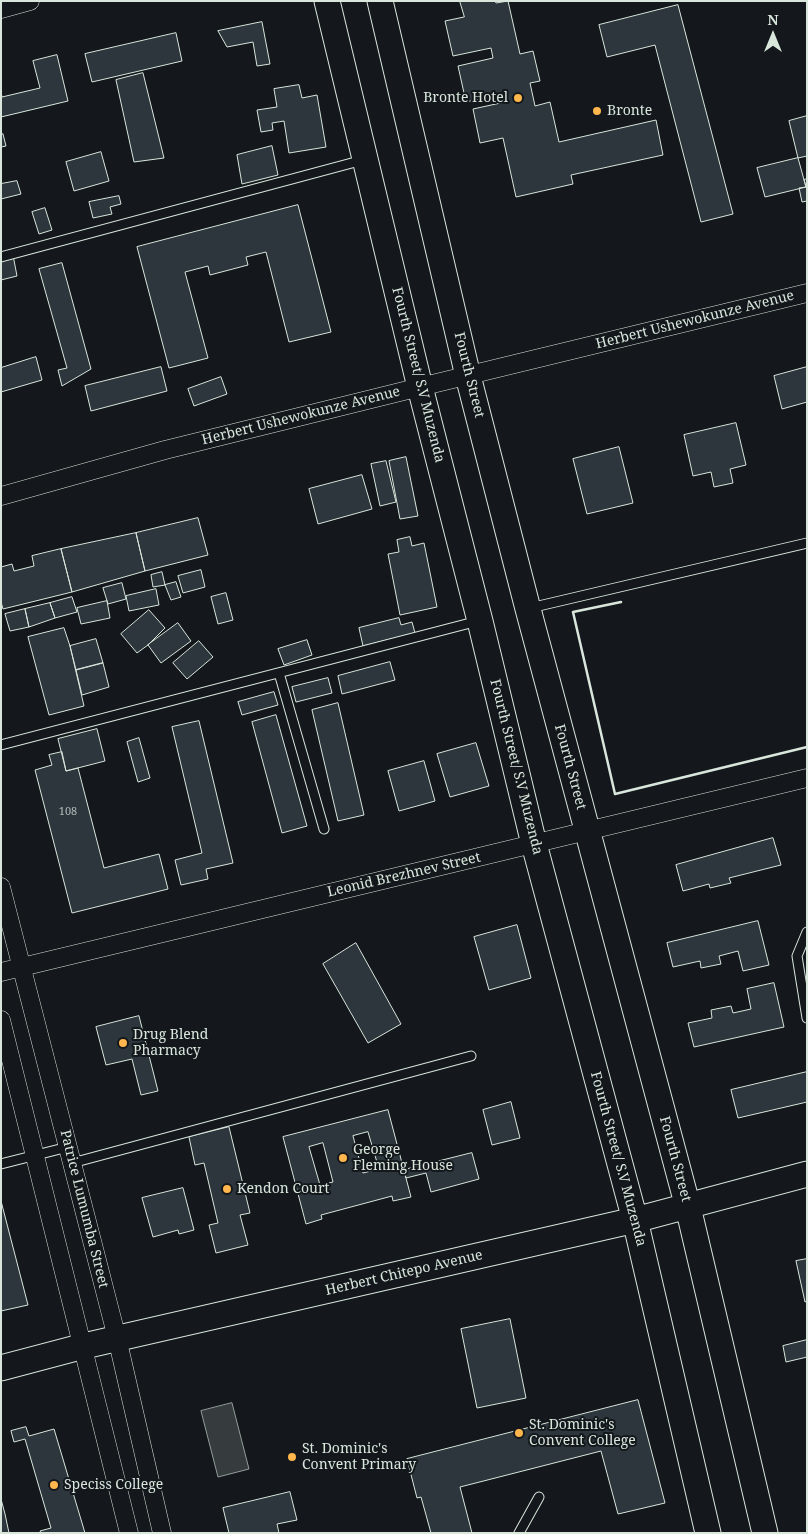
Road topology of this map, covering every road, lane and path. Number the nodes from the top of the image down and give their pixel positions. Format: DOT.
graph roads {
  1 [pos="30,1"];
  2 [pos="327,1"];
  3 [pos="380,1"];
  4 [pos="1,9"];
  5 [pos="366,160"];
  6 [pos="1,257"];
  7 [pos="807,293"];
  8 [pos="468,376"];
  9 [pos="420,387"];
  10 [pos="1,496"];
  11 [pos="807,543"];
  12 [pos="528,609"];
  13 [pos="480,621"];
  14 [pos="279,673"];
  15 [pos="1,745"];
  16 [pos="807,778"];
  17 [pos="324,829"];
  18 [pos="588,831"];
  19 [pos="534,844"];
  20 [pos="1,887"];
  21 [pos="807,932"];
  22 [pos="22,966"];
  23 [pos="1,972"];
  24 [pos="807,1018"];
  25 [pos="1,1020"];
  26 [pos="471,1056"];
  27 [pos="70,1154"];
  28 [pos="36,1155"];
  29 [pos="1,1164"];
  30 [pos="807,1174"];
  31 [pos="688,1207"];
  32 [pos="635,1220"];
  33 [pos="117,1338"];
  34 [pos="84,1346"];
  35 [pos="1,1368"];
  36 [pos="539,1497"];
  37 [pos="130,1533"];
  38 [pos="162,1533"];
  39 [pos="520,1533"];
  40 [pos="708,1533"];
  41 [pos="765,1533"];
  1 -- 4 [label="street"];
  2 -- 5 [label="main road, Fourth Street/ S.V Muzenda"];
  3 -- 8 [label="main road, Fourth Street"];
  5 -- 6 [label="lane"];
  5 -- 9 [label="main road, Fourth Street/ S.V Muzenda"];
  7 -- 8 [label="street, Herbert Ushewokunze Avenue"];
  8 -- 9 [label="street, Herbert Ushewokunze Avenue"];
  8 -- 12 [label="main road, Fourth Street"];
  9 -- 10 [label="street, Herbert Ushewokunze Avenue"];
  9 -- 13 [label="main road, Fourth Street/ S.V Muzenda"];
  11 -- 12 [label="lane"];
  12 -- 18 [label="main road, Fourth Street"];
  13 -- 14 [label="lane"];
  13 -- 19 [label="main road, Fourth Street/ S.V Muzenda"];
  14 -- 15 [label="lane"];
  14 -- 17 [label="lane"];
  16 -- 18 [label="street, Leonid Brezhnev Street"];
  18 -- 19 [label="street, Leonid Brezhnev Street"];
  18 -- 31 [label="main road, Fourth Street"];
  19 -- 22 [label="street, Leonid Brezhnev Street"];
  19 -- 32 [label="main road, Fourth Street/ S.V Muzenda"];
  20 -- 22 [label="street, Patrice Lumumba Street"];
  21 -- 24 [label="lane"];
  22 -- 23 [label="street, Leonid Brezhnev Street"];
  22 -- 27 [label="street, Patrice Lumumba Street"];
  25 -- 28 [label="street"];
  26 -- 27 [label="lane"];
  27 -- 28 [label="lane"];
  27 -- 33 [label="street, Patrice Lumumba Street"];
  28 -- 29 [label="lane"];
  28 -- 34 [label="street"];
  30 -- 31 [label="main road, Herbert Chitepo Avenue"];
  31 -- 32 [label="main road, Herbert Chitepo Avenue"];
  31 -- 41 [label="main road, Fourth Street"];
  32 -- 33 [label="main road, Herbert Chitepo Avenue"];
  32 -- 40 [label="main road, Fourth Street/ S.V Muzenda"];
  33 -- 34 [label="main road, Herbert Chitepo Avenue"];
  33 -- 38 [label="street, Patrice Lumumba Street"];
  34 -- 35 [label="main road, Herbert Chitepo Avenue"];
  34 -- 37 [label="street"];
  36 -- 39 [label="lane"];
}
